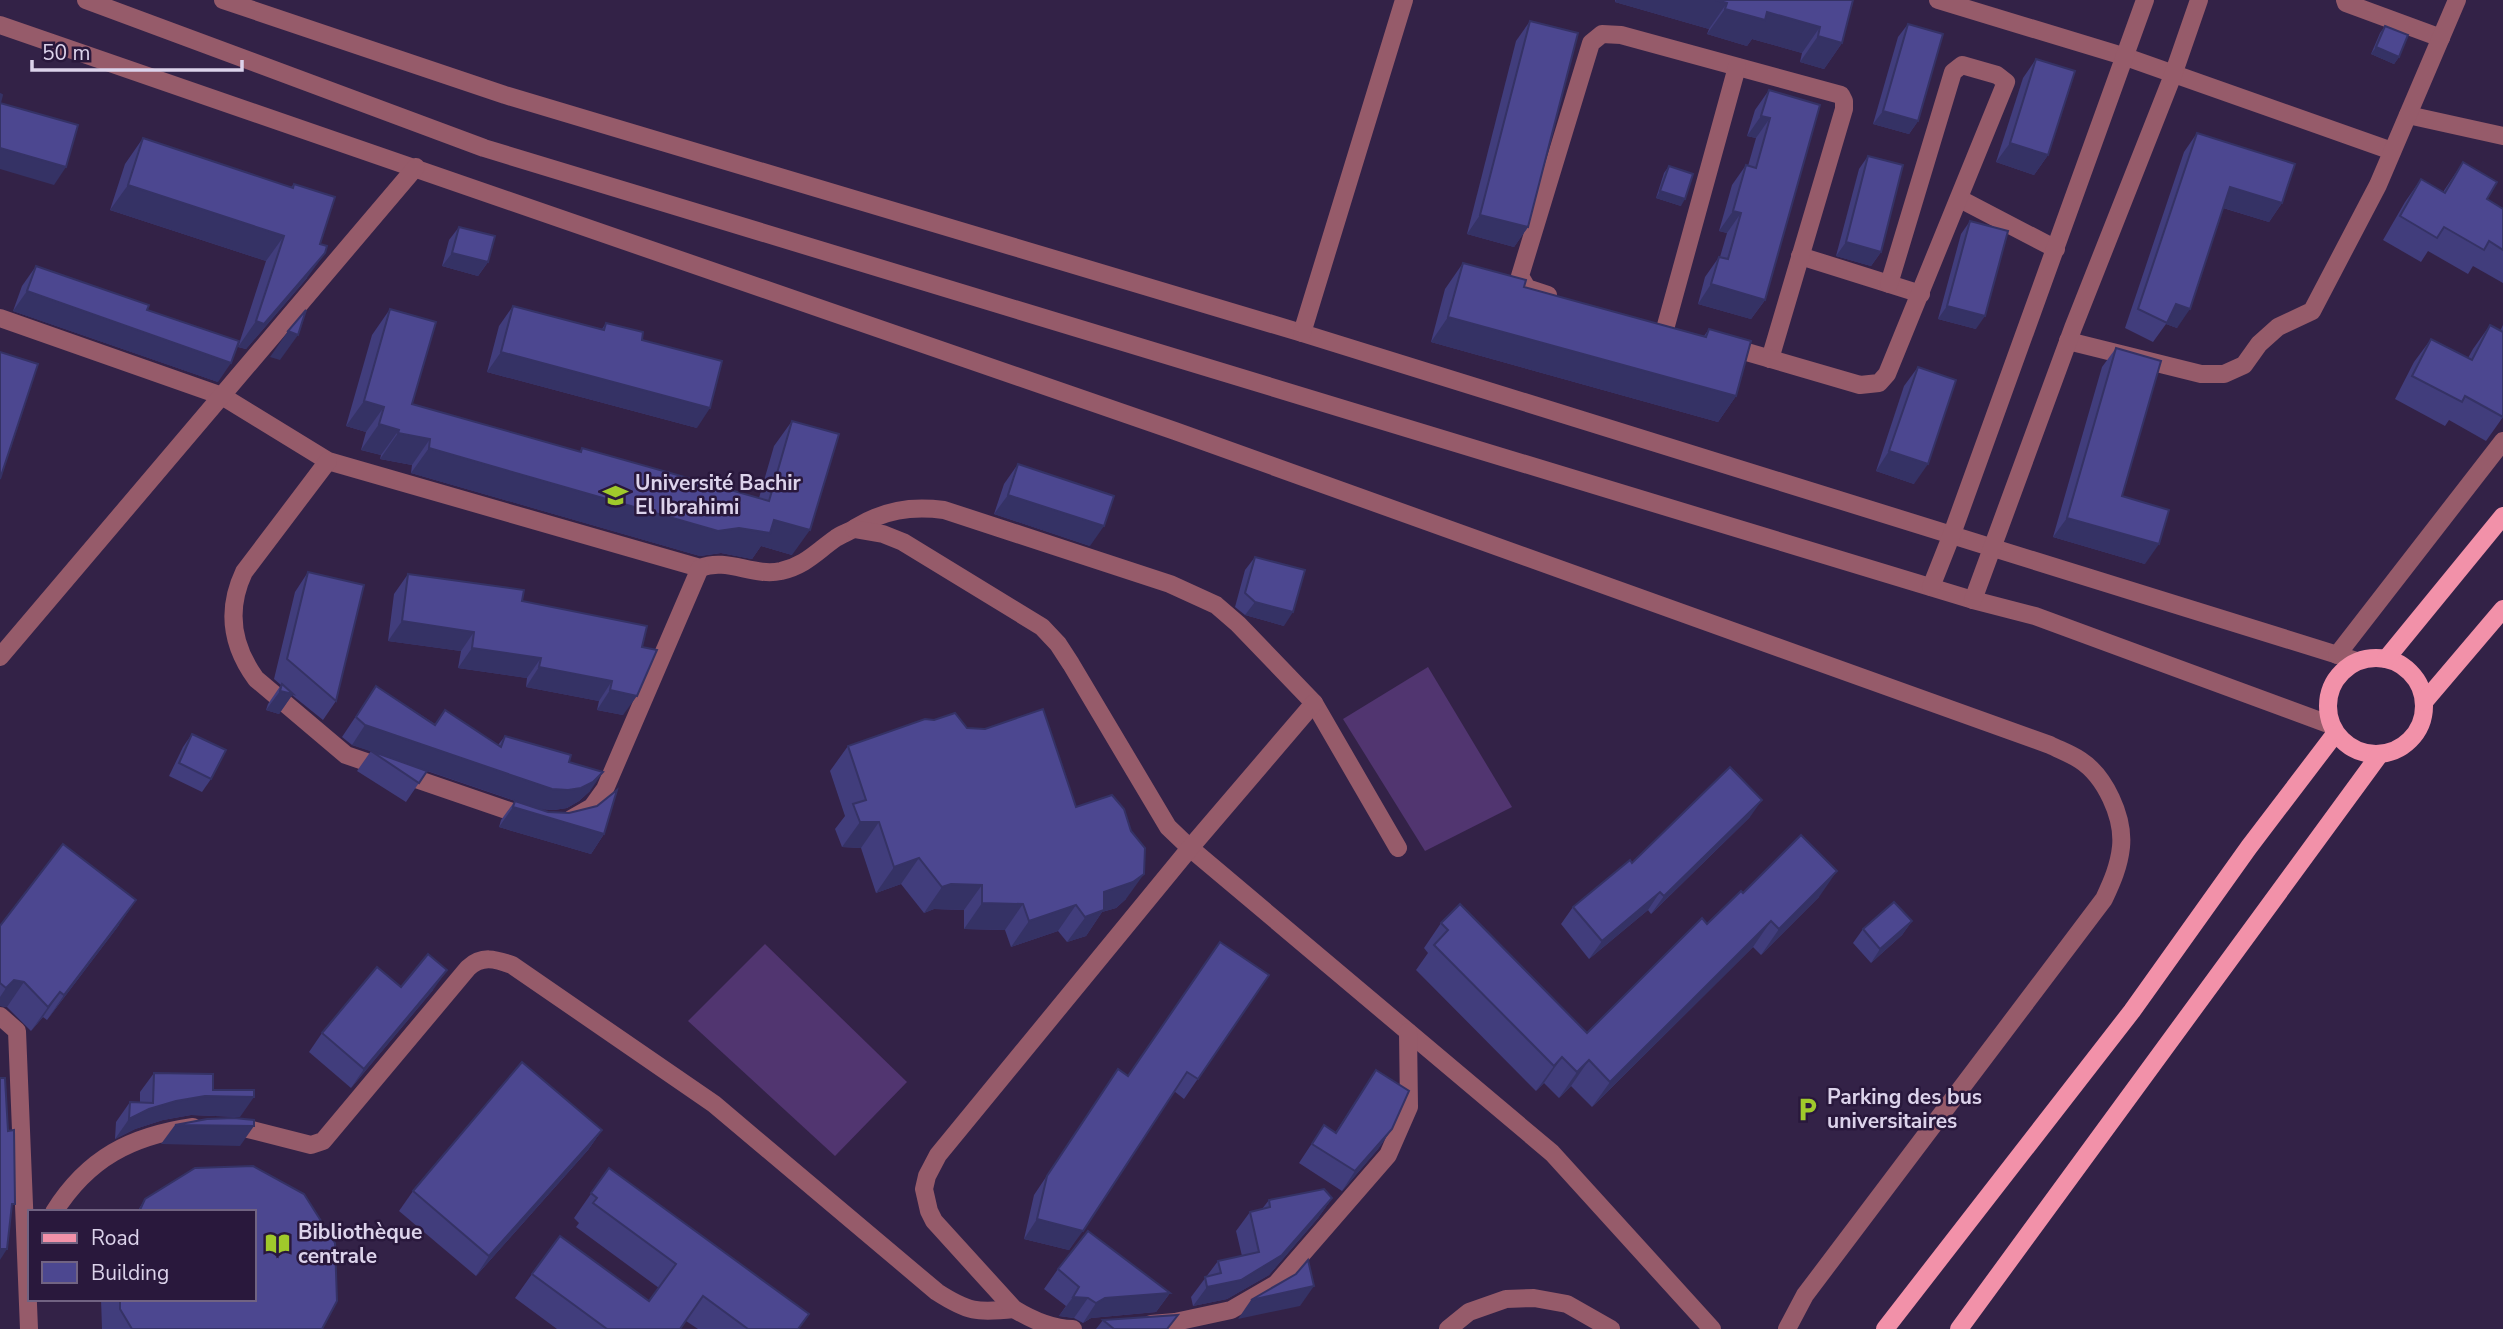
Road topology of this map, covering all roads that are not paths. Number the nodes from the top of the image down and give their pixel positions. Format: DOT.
graph roads {
  1 [pos="86,0"];
  2 [pos="223,0"];
  3 [pos="1404,0"];
  4 [pos="1938,0"];
  5 [pos="2145,0"];
  6 [pos="2199,0"];
  7 [pos="2345,0"];
  8 [pos="2457,0"];
  9 [pos="0,24"];
  10 [pos="2441,38"];
  11 [pos="2123,56"];
  12 [pos="1738,67"];
  13 [pos="2174,75"];
  14 [pos="2408,115"];
  15 [pos="2503,136"];
  16 [pos="2392,150"];
  17 [pos="416,167"];
  18 [pos="1960,199"];
  19 [pos="2056,249"];
  20 [pos="1800,256"];
  21 [pos="1889,284"];
  22 [pos="1921,294"];
  23 [pos="1562,299"];
  24 [pos="0,318"];
  25 [pos="1665,329"];
  26 [pos="1302,332"];
  27 [pos="1704,340"];
  28 [pos="2068,341"];
  29 [pos="1770,359"];
  30 [pos="222,396"];
  31 [pos="2503,441"];
  32 [pos="328,461"];
  33 [pos="2503,516"];
  34 [pos="854,529"];
  35 [pos="1952,534"];
  36 [pos="1993,548"];
  37 [pos="700,568"];
  38 [pos="1931,587"];
  39 [pos="1973,600"];
  40 [pos="2501,617"];
  41 [pos="2337,654"];
  42 [pos="0,657"];
  43 [pos="2386,659"];
  44 [pos="2357,662"];
  45 [pos="2424,702"];
  46 [pos="1314,703"];
  47 [pos="2333,730"];
  48 [pos="2380,754"];
  49 [pos="1190,848"];
  50 [pos="1398,848"];
  51 [pos="0,1016"];
  52 [pos="1408,1032"];
  53 [pos="56,1210"];
  54 [pos="28,1243"];
  55 [pos="28,1284"];
  56 [pos="1014,1309"];
  57 [pos="1133,1326"];
  58 [pos="29,1329"];
  59 [pos="1073,1329"];
  60 [pos="1448,1329"];
  61 [pos="1611,1329"];
  62 [pos="1712,1329"];
  63 [pos="1787,1329"];
  64 [pos="1885,1329"];
  65 [pos="1959,1329"];
  1 -- 38 [label="street"];
  2 -- 26 [label="street"];
  3 -- 26 [label="street"];
  4 -- 11 [label="street"];
  5 -- 11 [label="street"];
  6 -- 13 [label="street"];
  7 -- 10 [label="street"];
  8 -- 10 [label="street"];
  9 -- 17 [label="street"];
  10 -- 14 [label="street"];
  11 -- 13 [label="street"];
  11 -- 19 [label="street"];
  12 -- 20 [label="street"];
  12 -- 23 [label="street"];
  12 -- 25 [label="street"];
  13 -- 16 [label="street"];
  13 -- 28 [label="street"];
  14 -- 15 [label="street"];
  14 -- 16 [label="street"];
  16 -- 28 [label="street"];
  17 -- 30 [label="street"];
  17 -- 63 [label="street"];
  18 -- 19 [label="street"];
  18 -- 21 [label="street"];
  18 -- 22 [label="street"];
  19 -- 35 [label="street"];
  20 -- 21 [label="street"];
  20 -- 29 [label="street"];
  21 -- 22 [label="street"];
  22 -- 29 [label="street"];
  24 -- 30 [label="street"];
  26 -- 35 [label="street"];
  27 -- 29 [label="street"];
  28 -- 36 [label="street"];
  30 -- 32 [label="street"];
  30 -- 42 [label="street"];
  31 -- 41 [label="street"];
  32 -- 37 [label="street"];
  32 -- 37 [label="street"];
  33 -- 43 [label="main road"];
  34 -- 37 [label="street"];
  34 -- 46 [label="street"];
  34 -- 49 [label="street"];
  35 -- 36 [label="street"];
  35 -- 38 [label="street"];
  36 -- 39 [label="street"];
  36 -- 41 [label="street"];
  38 -- 39 [label="street"];
  39 -- 47 [label="street"];
  40 -- 45 [label="main road"];
  41 -- 44 [label="street"];
  43 -- 44 [label="main road"];
  43 -- 45 [label="main road"];
  44 -- 47 [label="main road"];
  45 -- 48 [label="main road"];
  46 -- 49 [label="street"];
  46 -- 50 [label="street"];
  47 -- 48 [label="main road"];
  47 -- 64 [label="main road"];
  48 -- 65 [label="main road"];
  49 -- 52 [label="street"];
  49 -- 56 [label="street"];
  51 -- 54 [label="street"];
  52 -- 57 [label="street"];
  52 -- 62 [label="street"];
  53 -- 56 [label="street"];
  55 -- 58 [label="street"];
  56 -- 59 [label="street"];
  60 -- 61 [label="street"];
}
